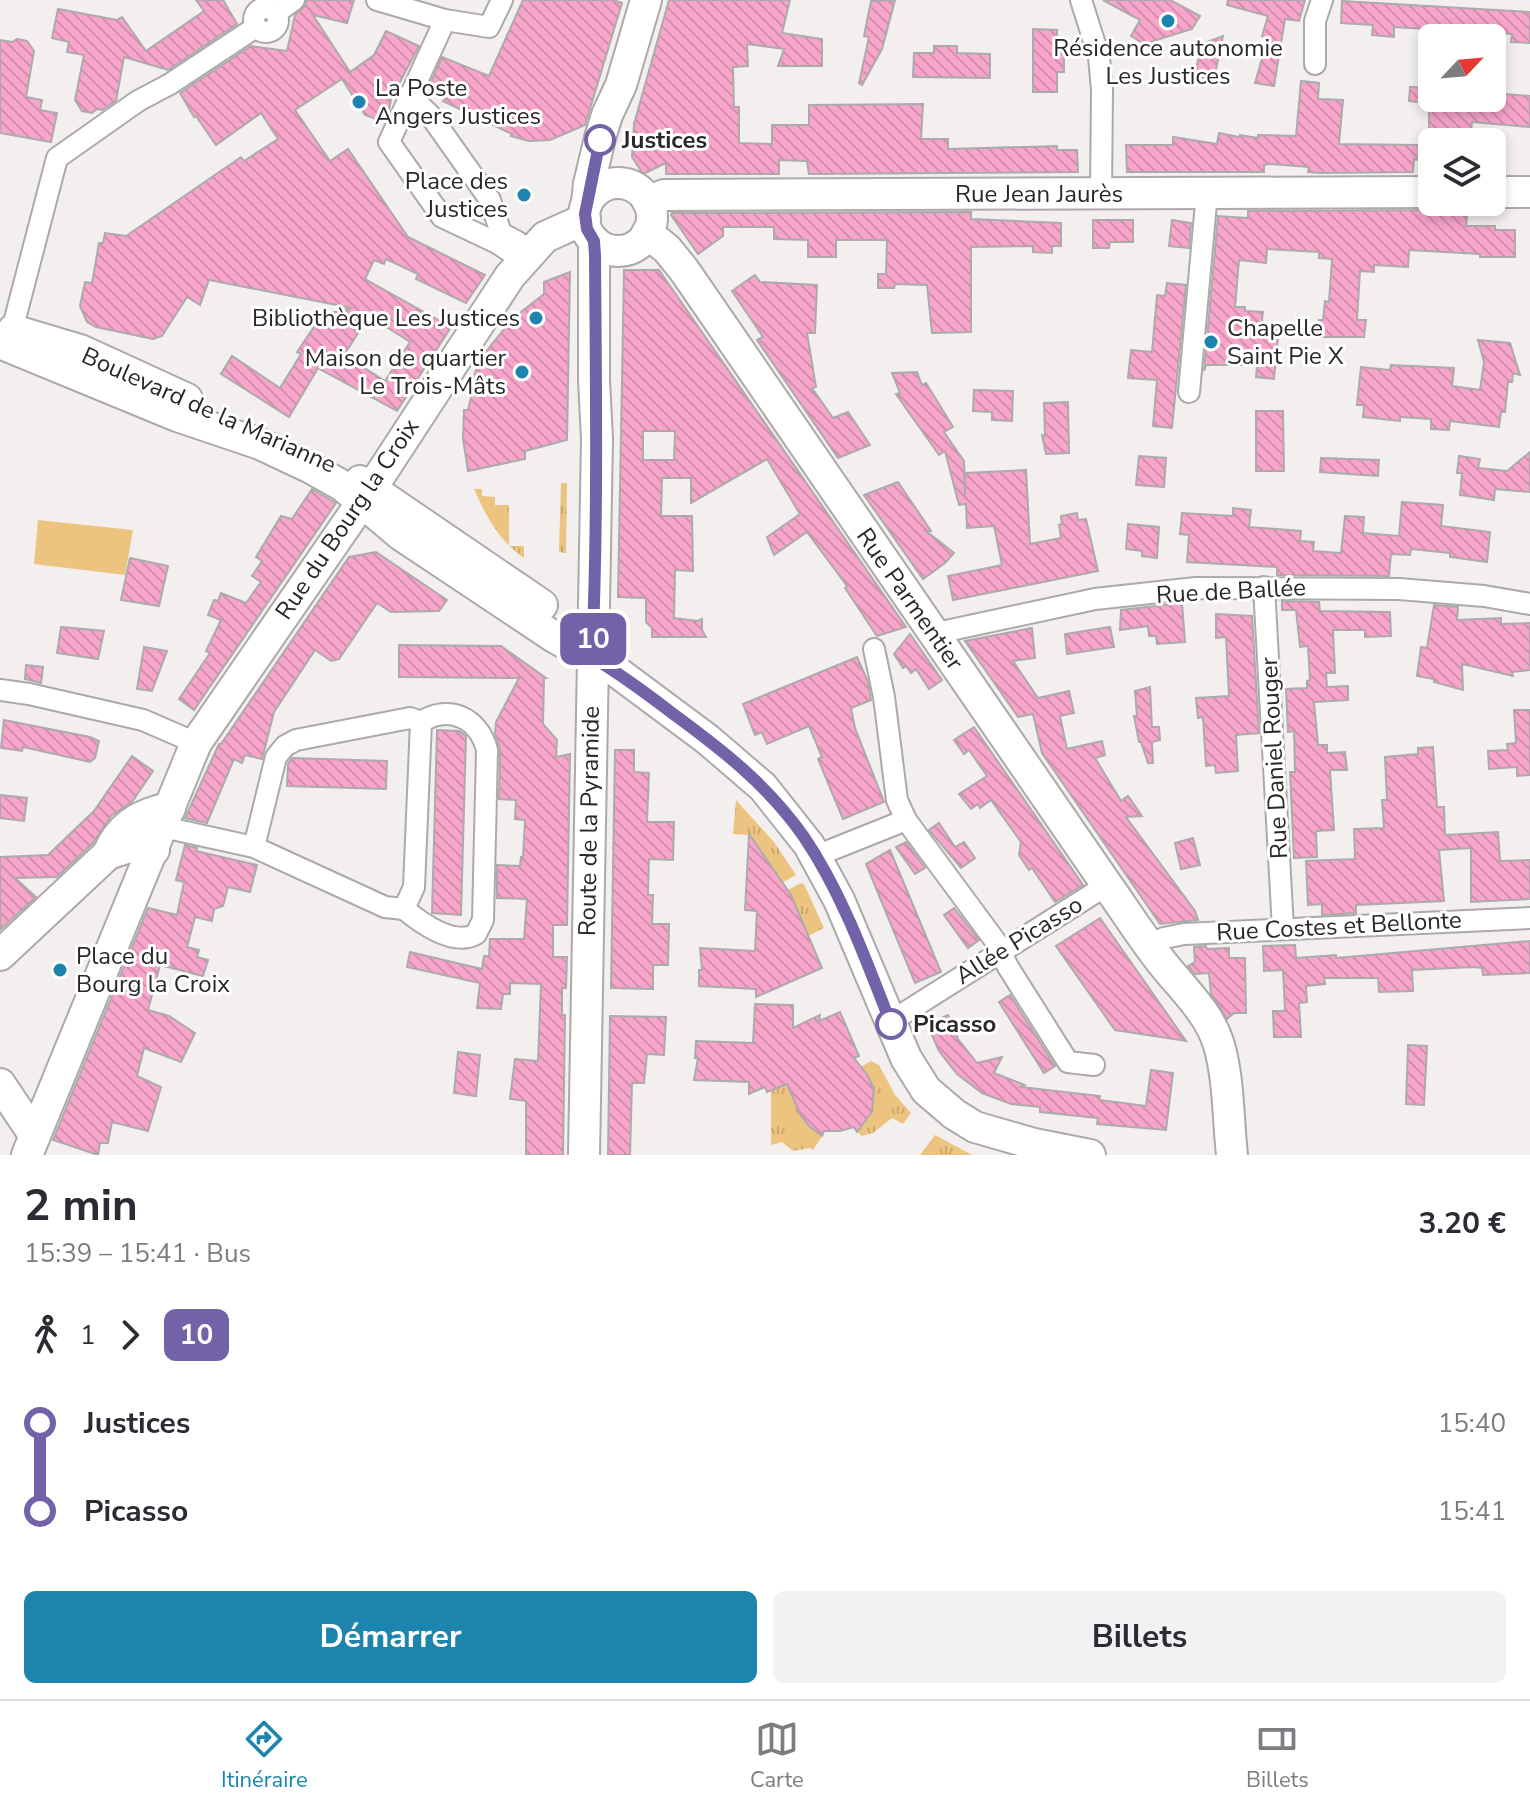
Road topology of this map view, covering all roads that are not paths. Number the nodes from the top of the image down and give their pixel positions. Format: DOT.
graph roads {
  1 [pos="294,0"];
  2 [pos="377,0"];
  3 [pos="502,0"];
  4 [pos="646,0"];
  5 [pos="1081,0"];
  6 [pos="1322,0"];
  7 [pos="445,20"];
  8 [pos="1315,64"];
  9 [pos="621,85"];
  10 [pos="409,95"];
  11 [pos="618,183"];
  12 [pos="1207,192"];
  13 [pos="1418,192"];
  14 [pos="1506,192"];
  15 [pos="1530,192"];
  16 [pos="1101,194"];
  17 [pos="648,202"];
  18 [pos="597,228"];
  19 [pos="647,233"];
  20 [pos="545,237"];
  21 [pos="523,260"];
  22 [pos="5,336"];
  23 [pos="1189,392"];
  24 [pos="366,495"];
  25 [pos="1264,587"];
  26 [pos="1530,604"];
  27 [pos="936,637"];
  28 [pos="874,649"];
  29 [pos="592,657"];
  30 [pos="0,690"];
  31 [pos="421,722"];
  32 [pos="196,743"];
  33 [pos="906,820"];
  34 [pos="162,828"];
  35 [pos="254,847"];
  36 [pos="108,854"];
  37 [pos="816,856"];
  38 [pos="1107,885"];
  39 [pos="404,909"];
  40 [pos="1530,918"];
  41 [pos="1283,929"];
  42 [pos="1001,952"];
  43 [pos="0,955"];
  44 [pos="1159,957"];
  45 [pos="890,1022"];
  46 [pos="1094,1065"];
  47 [pos="0,1084"];
  48 [pos="35,1149"];
  49 [pos="584,1155"];
  50 [pos="1090,1155"];
  51 [pos="1217,1155"];
  52 [pos="1232,1155"];
  1 -- 22 [label="street"];
  2 -- 7 [label="street"];
  3 -- 7 [label="street"];
  4 -- 9 [label="street"];
  5 -- 16 [label="street"];
  6 -- 8 [label="street"];
  7 -- 10 [label="street"];
  9 -- 11 [label="street"];
  9 -- 18 [label="street, Route de la Pyramide"];
  10 -- 20 [label="street"];
  10 -- 21 [label="street"];
  11 -- 17 [label="street"];
  11 -- 18 [label="street"];
  12 -- 13 [label="street, Rue Jean Jaurès"];
  12 -- 16 [label="street, Rue Jean Jaurès"];
  12 -- 23 [label="street"];
  14 -- 15 [label="street"];
  16 -- 17 [label="street, Rue Jean Jaurès"];
  17 -- 19 [label="street"];
  18 -- 19 [label="street"];
  18 -- 20 [label="street, Rue du Bourg la Croix"];
  18 -- 29 [label="street, Route de la Pyramide"];
  19 -- 27 [label="street, Rue Parmentier"];
  20 -- 21 [label="street, Rue du Bourg la Croix"];
  21 -- 24 [label="street, Rue du Bourg la Croix"];
  22 -- 24 [label="street, Boulevard de la Marianne"];
  24 -- 29 [label="street, Boulevard de la Marianne"];
  24 -- 32 [label="street, Rue du Bourg la Croix"];
  25 -- 26 [label="street, Rue de Ballée"];
  25 -- 27 [label="street, Rue de Ballée"];
  25 -- 41 [label="street, Rue Daniel Rouger"];
  27 -- 38 [label="street, Rue Parmentier"];
  28 -- 33 [label="street"];
  29 -- 37 [label="street"];
  29 -- 49 [label="street, Route de la Pyramide"];
  30 -- 32 [label="street"];
  31 -- 35 [label="street"];
  31 -- 39 [label="street"];
  31 -- 39 [label="street"];
  32 -- 34 [label="street, Rue du Bourg la Croix"];
  33 -- 37 [label="street"];
  33 -- 42 [label="street"];
  34 -- 35 [label="street"];
  34 -- 36 [label="street"];
  34 -- 36 [label="street"];
  34 -- 48 [label="street, Rue du Bourg la Croix"];
  35 -- 39 [label="street"];
  36 -- 43 [label="street"];
  37 -- 45 [label="street"];
  38 -- 42 [label="street, Allée Picasso"];
  38 -- 44 [label="street, Rue Parmentier"];
  40 -- 41 [label="street, Rue Costes et Bellonte"];
  41 -- 44 [label="street, Rue Costes et Bellonte"];
  42 -- 45 [label="street, Allée Picasso"];
  42 -- 46 [label="street"];
  44 -- 51 [label="street, Rue Parmentier"];
  44 -- 52 [label="street, Rue Parmentier"];
  45 -- 50 [label="street"];
  47 -- 48 [label="street, Rue du Bourg la Croix"];
}
